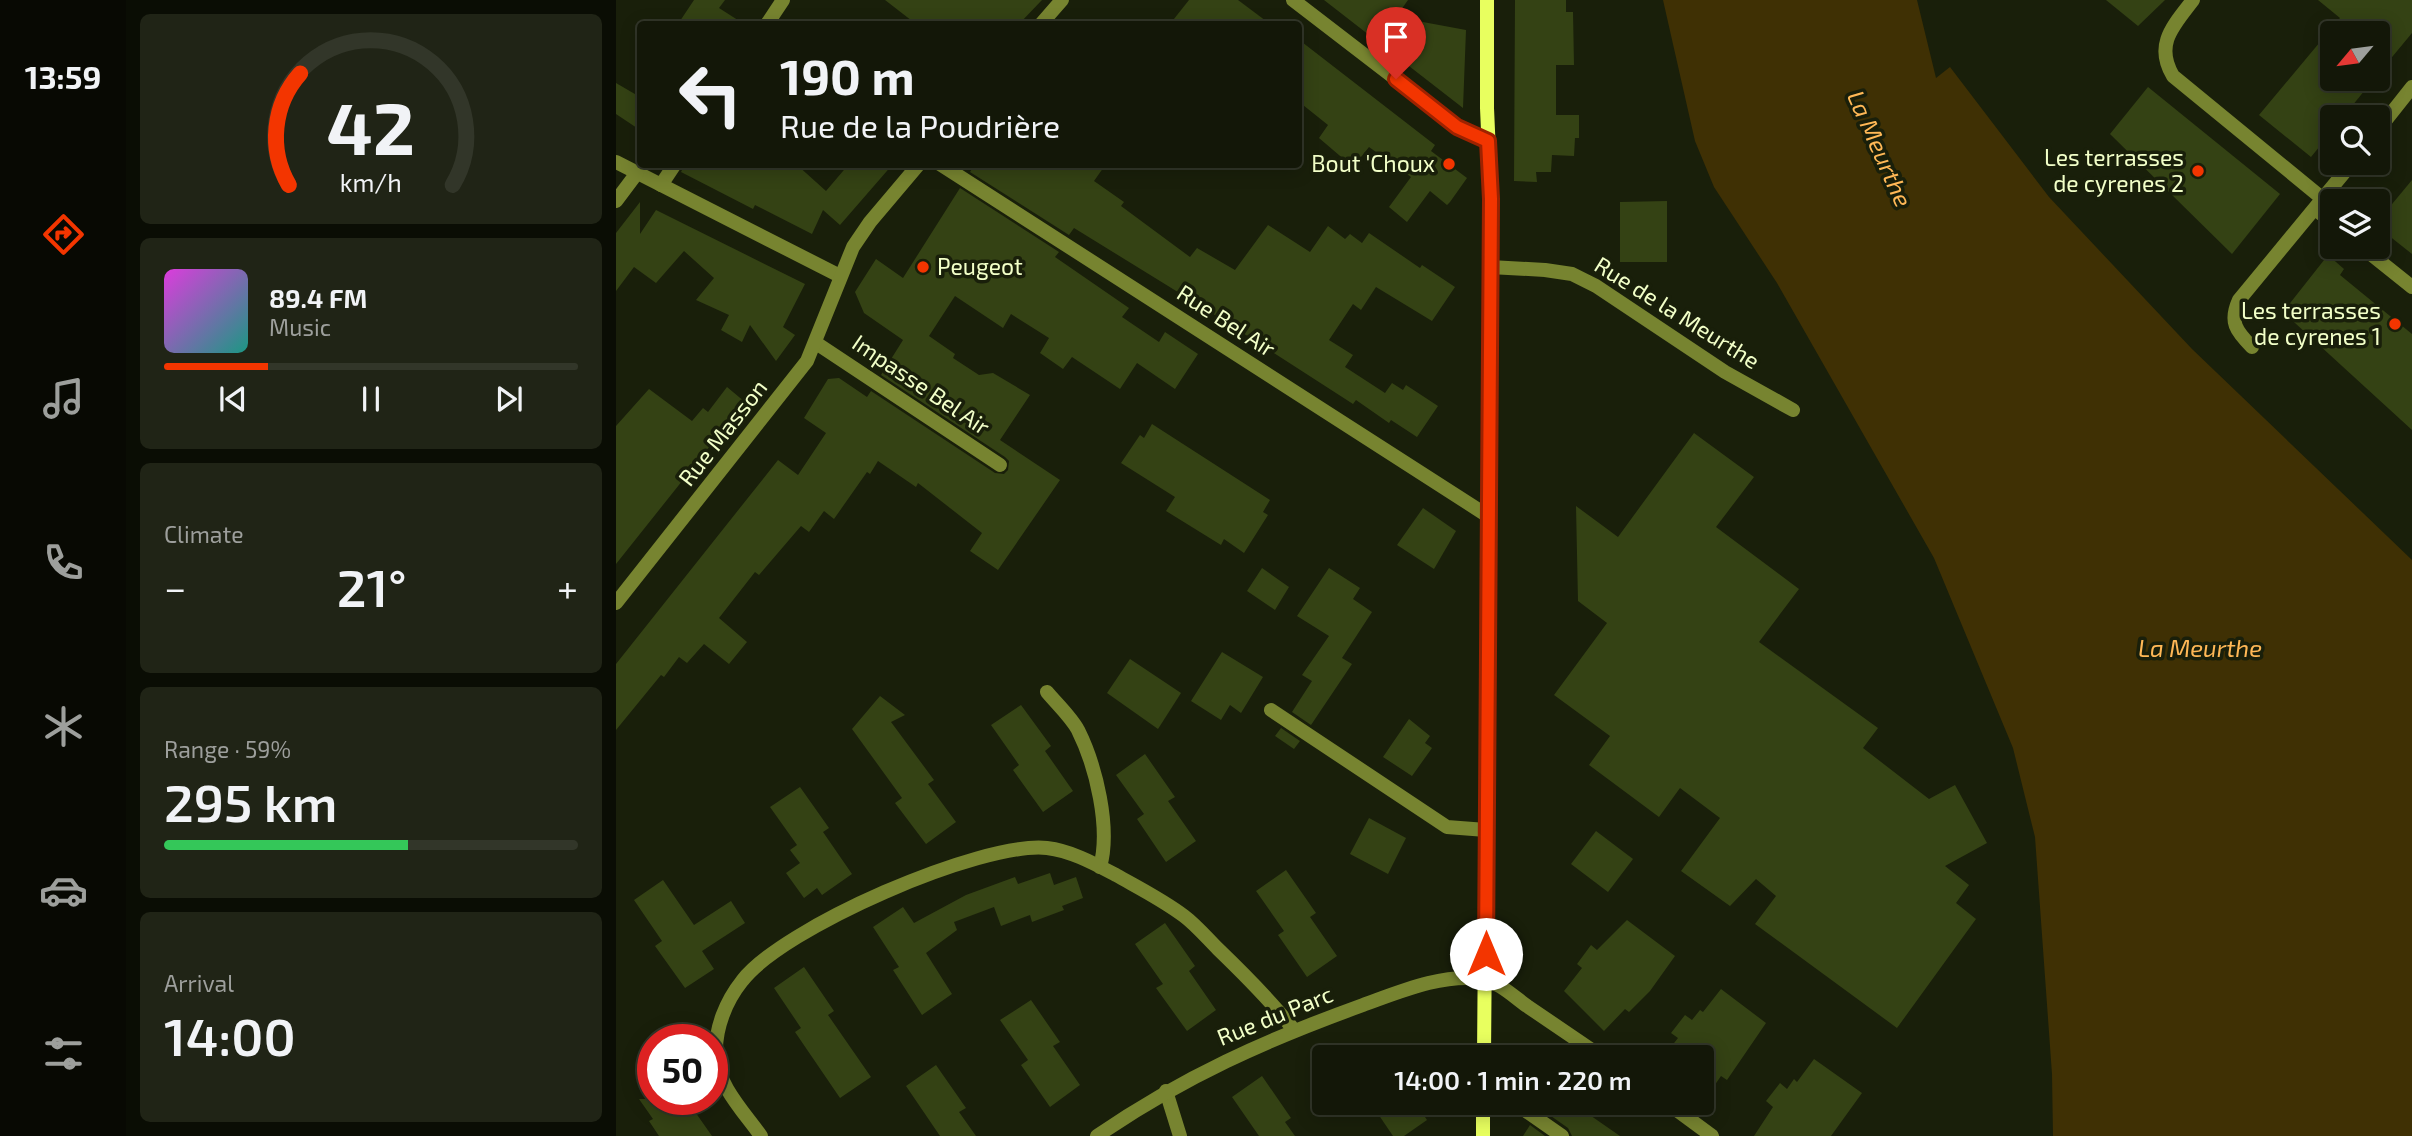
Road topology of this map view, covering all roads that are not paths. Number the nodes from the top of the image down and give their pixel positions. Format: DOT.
graph roads {
  1 [pos="783,0"];
  2 [pos="1062,0"];
  3 [pos="1293,0"];
  4 [pos="1487,0"];
  5 [pos="2193,0"];
  6 [pos="769,21"];
  7 [pos="1044,21"];
  8 [pos="2412,88"];
  9 [pos="2390,115"];
  10 [pos="1488,141"];
  11 [pos="616,162"];
  12 [pos="672,168"];
  13 [pos="916,168"];
  14 [pos="946,168"];
  15 [pos="637,173"];
  16 [pos="2342,175"];
  17 [pos="661,185"];
  18 [pos="616,201"];
  19 [pos="2319,204"];
  20 [pos="2377,259"];
  21 [pos="1490,267"];
  22 [pos="840,276"];
  23 [pos="2412,287"];
  24 [pos="816,343"];
  25 [pos="2252,347"];
  26 [pos="1793,410"];
  27 [pos="1000,465"];
  28 [pos="1488,516"];
  29 [pos="616,603"];
  30 [pos="1047,692"];
  31 [pos="1270,710"];
  32 [pos="1486,830"];
  33 [pos="1100,867"];
  34 [pos="1485,979"];
  35 [pos="1294,1030"];
  36 [pos="1484,1045"];
  37 [pos="1585,1045"];
  38 [pos="1167,1091"];
  39 [pos="1483,1115"];
  40 [pos="1532,1115"];
  41 [pos="1683,1115"];
  42 [pos="761,1136"];
  43 [pos="1097,1136"];
  44 [pos="1180,1136"];
  45 [pos="1483,1136"];
  46 [pos="1562,1136"];
  47 [pos="1713,1136"];
  1 -- 6 [label="street"];
  2 -- 7 [label="street"];
  3 -- 10 [label="street"];
  4 -- 10 [label="main road"];
  5 -- 19 [label="street"];
  8 -- 9 [label="street"];
  10 -- 21 [label="main road"];
  11 -- 15 [label="street"];
  12 -- 17 [label="street"];
  13 -- 22 [label="street, Rue Masson"];
  14 -- 28 [label="street, Rue Bel Air"];
  15 -- 17 [label="street"];
  15 -- 18 [label="street"];
  16 -- 19 [label="street"];
  17 -- 22 [label="street"];
  19 -- 25 [label="street"];
  20 -- 23 [label="street"];
  21 -- 26 [label="street, Rue de la Meurthe"];
  21 -- 28 [label="main road"];
  22 -- 24 [label="street, Rue Masson"];
  24 -- 27 [label="street, Impasse Bel Air"];
  24 -- 29 [label="street, Rue Masson"];
  28 -- 32 [label="main road"];
  30 -- 33 [label="street"];
  31 -- 32 [label="street"];
  32 -- 34 [label="main road"];
  33 -- 35 [label="street"];
  33 -- 42 [label="street"];
  34 -- 35 [label="street, Rue du Parc"];
  34 -- 36 [label="main road"];
  34 -- 37 [label="street"];
  35 -- 38 [label="street, Rue du Parc"];
  38 -- 43 [label="street, Rue du Parc"];
  38 -- 44 [label="street"];
  39 -- 45 [label="main road"];
  40 -- 46 [label="street"];
  41 -- 47 [label="street"];
}
